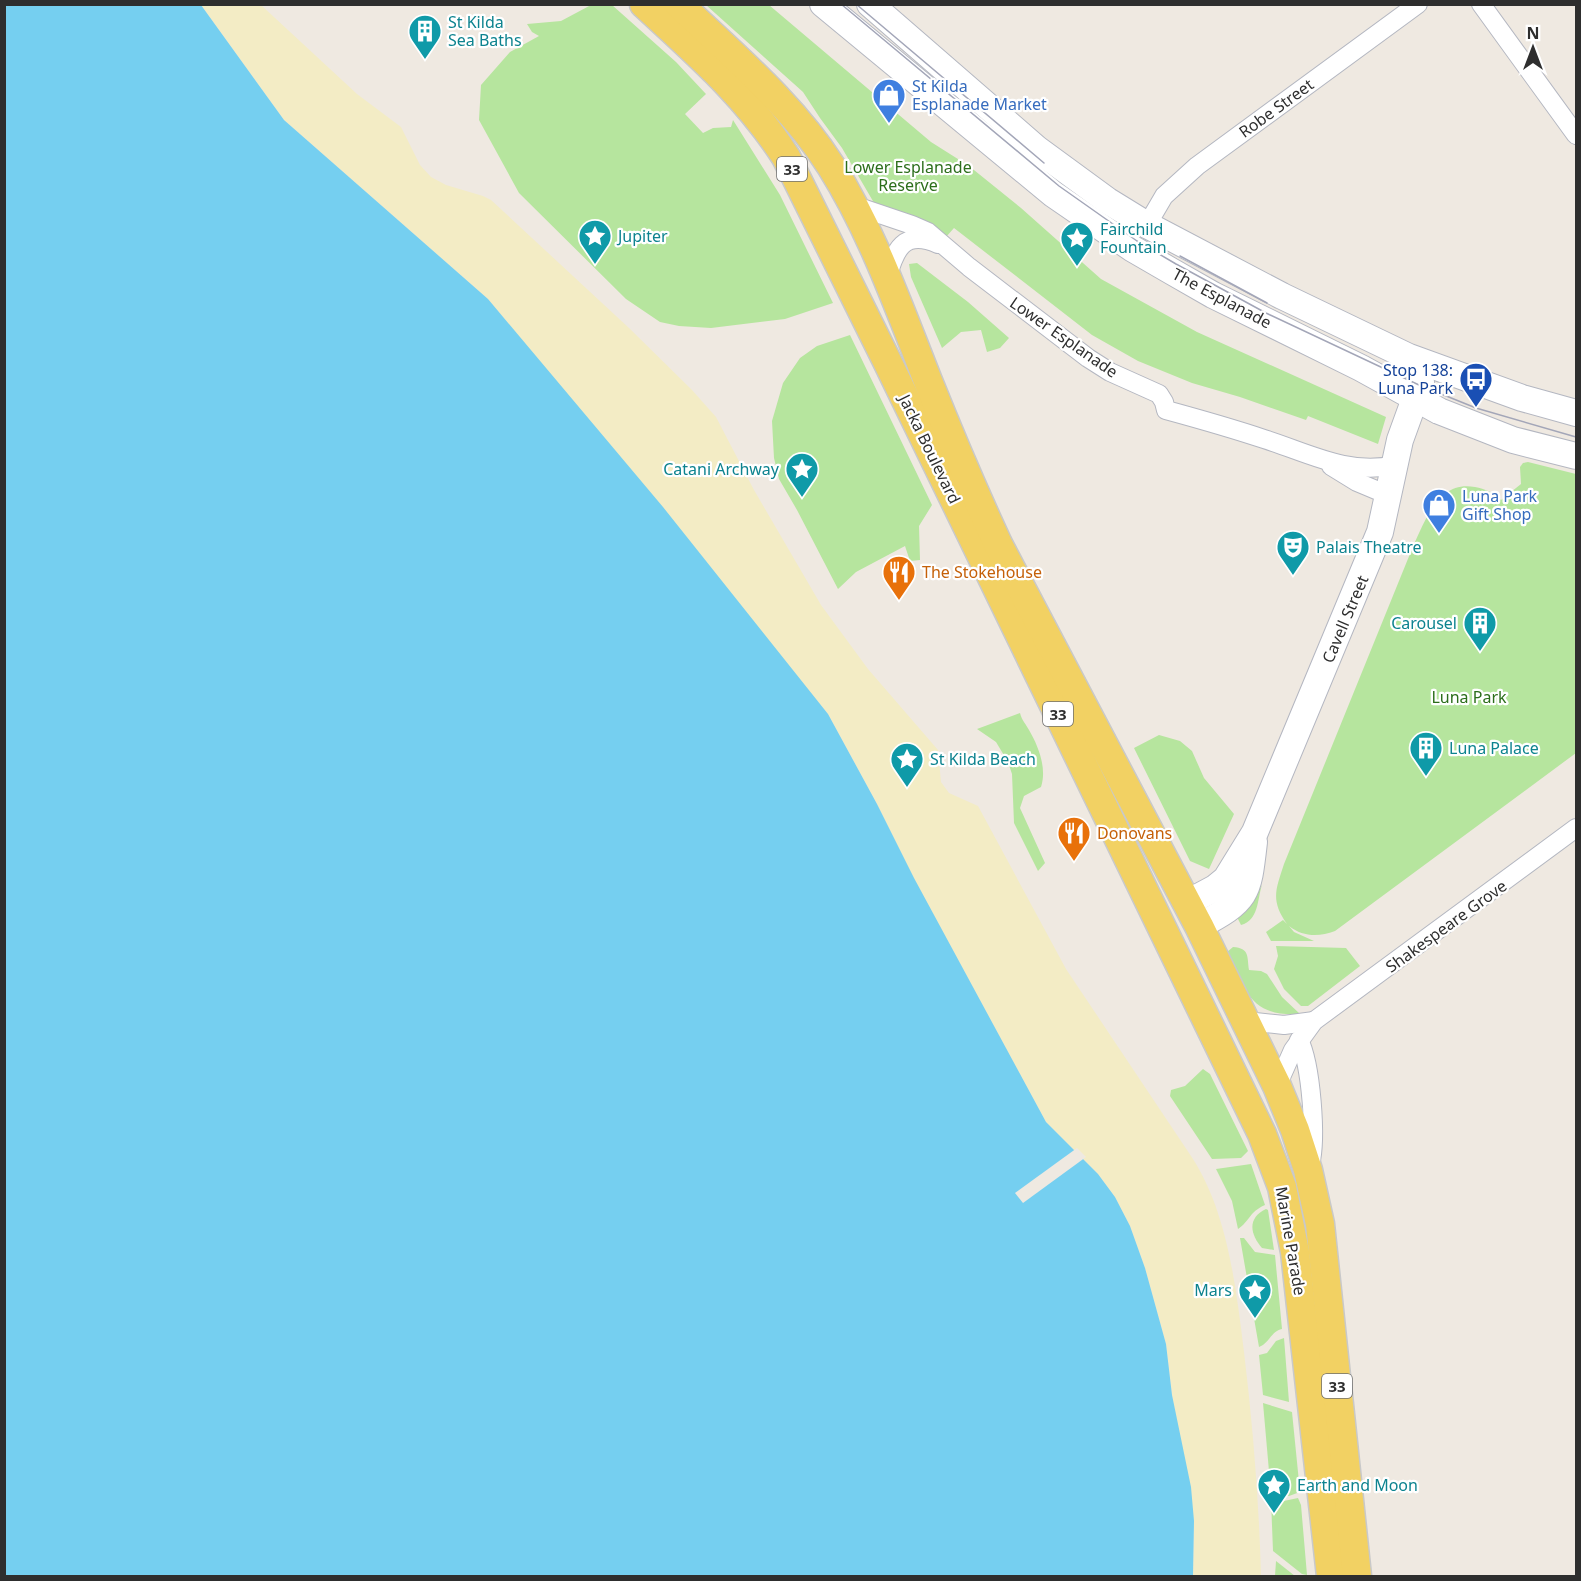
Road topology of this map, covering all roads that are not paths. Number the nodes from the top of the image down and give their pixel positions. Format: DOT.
graph roads {
  1 [pos="644,4"];
  2 [pos="679,4"];
  3 [pos="870,4"];
  4 [pos="1418,4"];
  5 [pos="1481,4"];
  6 [pos="830,6"];
  7 [pos="1576,135"];
  8 [pos="853,205"];
  9 [pos="1147,225"];
  10 [pos="825,233"];
  11 [pos="945,247"];
  12 [pos="1133,249"];
  13 [pos="876,252"];
  14 [pos="839,261"];
  15 [pos="887,278"];
  16 [pos="1428,365"];
  17 [pos="1414,398"];
  18 [pos="1576,413"];
  19 [pos="1576,456"];
  20 [pos="1322,460"];
  21 [pos="1394,465"];
  22 [pos="1388,495"];
  23 [pos="1576,828"];
  24 [pos="1193,914"];
  25 [pos="1163,931"];
  26 [pos="1246,1022"];
  27 [pos="1314,1022"];
  28 [pos="1299,1040"];
  29 [pos="1277,1086"];
  30 [pos="1308,1170"];
  31 [pos="1331,1576"];
  32 [pos="1357,1576"];
  1 -- 10 [label="main road, Jacka Boulevard / 33"];
  2 -- 8 [label="main road, Jacka Boulevard / 33"];
  3 -- 9 [label="street, The Esplanade"];
  4 -- 9 [label="street, Robe Street"];
  5 -- 7 [label="street"];
  6 -- 12 [label="street, The Esplanade"];
  8 -- 10 [label="main road"];
  8 -- 11 [label="street, Lower Esplanade"];
  8 -- 13 [label="main road, Jacka Boulevard / 33"];
  9 -- 12 [label="street"];
  9 -- 16 [label="street, The Esplanade"];
  10 -- 14 [label="main road, Jacka Boulevard / 33"];
  11 -- 15 [label="street, Lower Esplanade"];
  11 -- 20 [label="street, Lower Esplanade"];
  12 -- 17 [label="street, The Esplanade"];
  13 -- 14 [label="main road"];
  13 -- 15 [label="main road, Jacka Boulevard / 33"];
  14 -- 25 [label="main road, Jacka Boulevard / 33"];
  15 -- 24 [label="main road, Jacka Boulevard / 33"];
  16 -- 17 [label="street, Cavell Street"];
  16 -- 18 [label="street, The Esplanade"];
  17 -- 19 [label="street, The Esplanade"];
  17 -- 21 [label="street, Cavell Street"];
  20 -- 21 [label="street, Lower Esplanade"];
  20 -- 22 [label="street, Lower Esplanade"];
  21 -- 22 [label="street, Cavell Street"];
  22 -- 24 [label="street, Cavell Street"];
  23 -- 27 [label="street, Shakespeare Grove"];
  24 -- 25 [label="main road"];
  24 -- 26 [label="main road, Marine Parade / 33"];
  25 -- 31 [label="main road, Marine Parade / 33"];
  26 -- 27 [label="street"];
  26 -- 29 [label="main road, Marine Parade / 33"];
  27 -- 28 [label="street, Shakespeare Grove"];
  28 -- 29 [label="street, Shakespeare Grove"];
  28 -- 30 [label="street, Marine Parade"];
  29 -- 30 [label="main road, Marine Parade / 33"];
  30 -- 32 [label="main road, Marine Parade / 33"];
}
